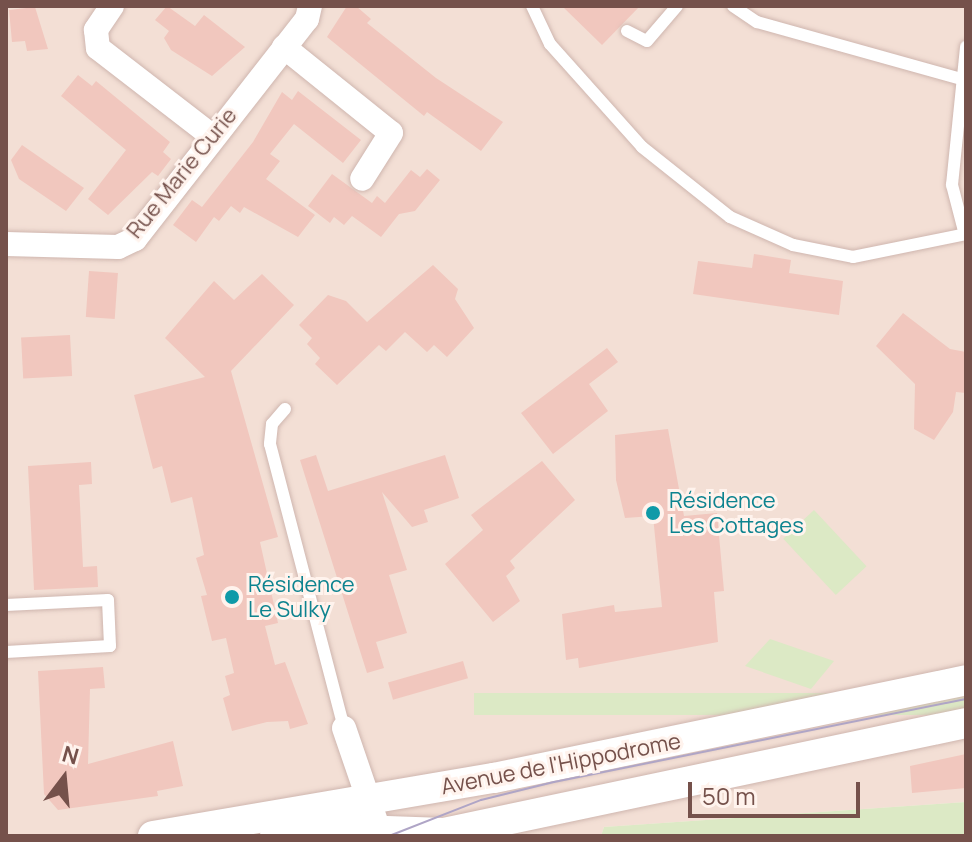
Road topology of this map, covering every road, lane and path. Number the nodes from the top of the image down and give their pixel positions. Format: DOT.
graph roads {
  1 [pos="112,6"];
  2 [pos="310,6"];
  3 [pos="532,6"];
  4 [pos="677,6"];
  5 [pos="733,6"];
  6 [pos="627,31"];
  7 [pos="284,47"];
  8 [pos="966,47"];
  9 [pos="962,88"];
  10 [pos="212,136"];
  11 [pos="362,179"];
  12 [pos="965,231"];
  13 [pos="6,244"];
  14 [pos="285,409"];
  15 [pos="6,605"];
  16 [pos="6,652"];
  17 [pos="966,680"];
  18 [pos="966,723"];
  19 [pos="344,728"];
  20 [pos="369,799"];
  21 [pos="380,834"];
  22 [pos="153,836"];
  23 [pos="275,836"];
  1 -- 10 [label="street"];
  2 -- 7 [label="street, Rue Marie Curie"];
  3 -- 12 [label="lane"];
  4 -- 6 [label="lane"];
  5 -- 9 [label="lane"];
  7 -- 10 [label="street, Rue Marie Curie"];
  7 -- 11 [label="street"];
  8 -- 9 [label="lane"];
  9 -- 12 [label="lane"];
  10 -- 13 [label="street, Rue Marie Curie"];
  14 -- 19 [label="lane"];
  15 -- 16 [label="lane"];
  17 -- 20 [label="street, Avenue de l'Hippodrome"];
  18 -- 21 [label="street, Avenue de l'Hippodrome"];
  19 -- 20 [label="street"];
  20 -- 21 [label="street"];
  20 -- 22 [label="street, Avenue de l'Hippodrome"];
  21 -- 23 [label="street, Avenue de l'Hippodrome"];
}
